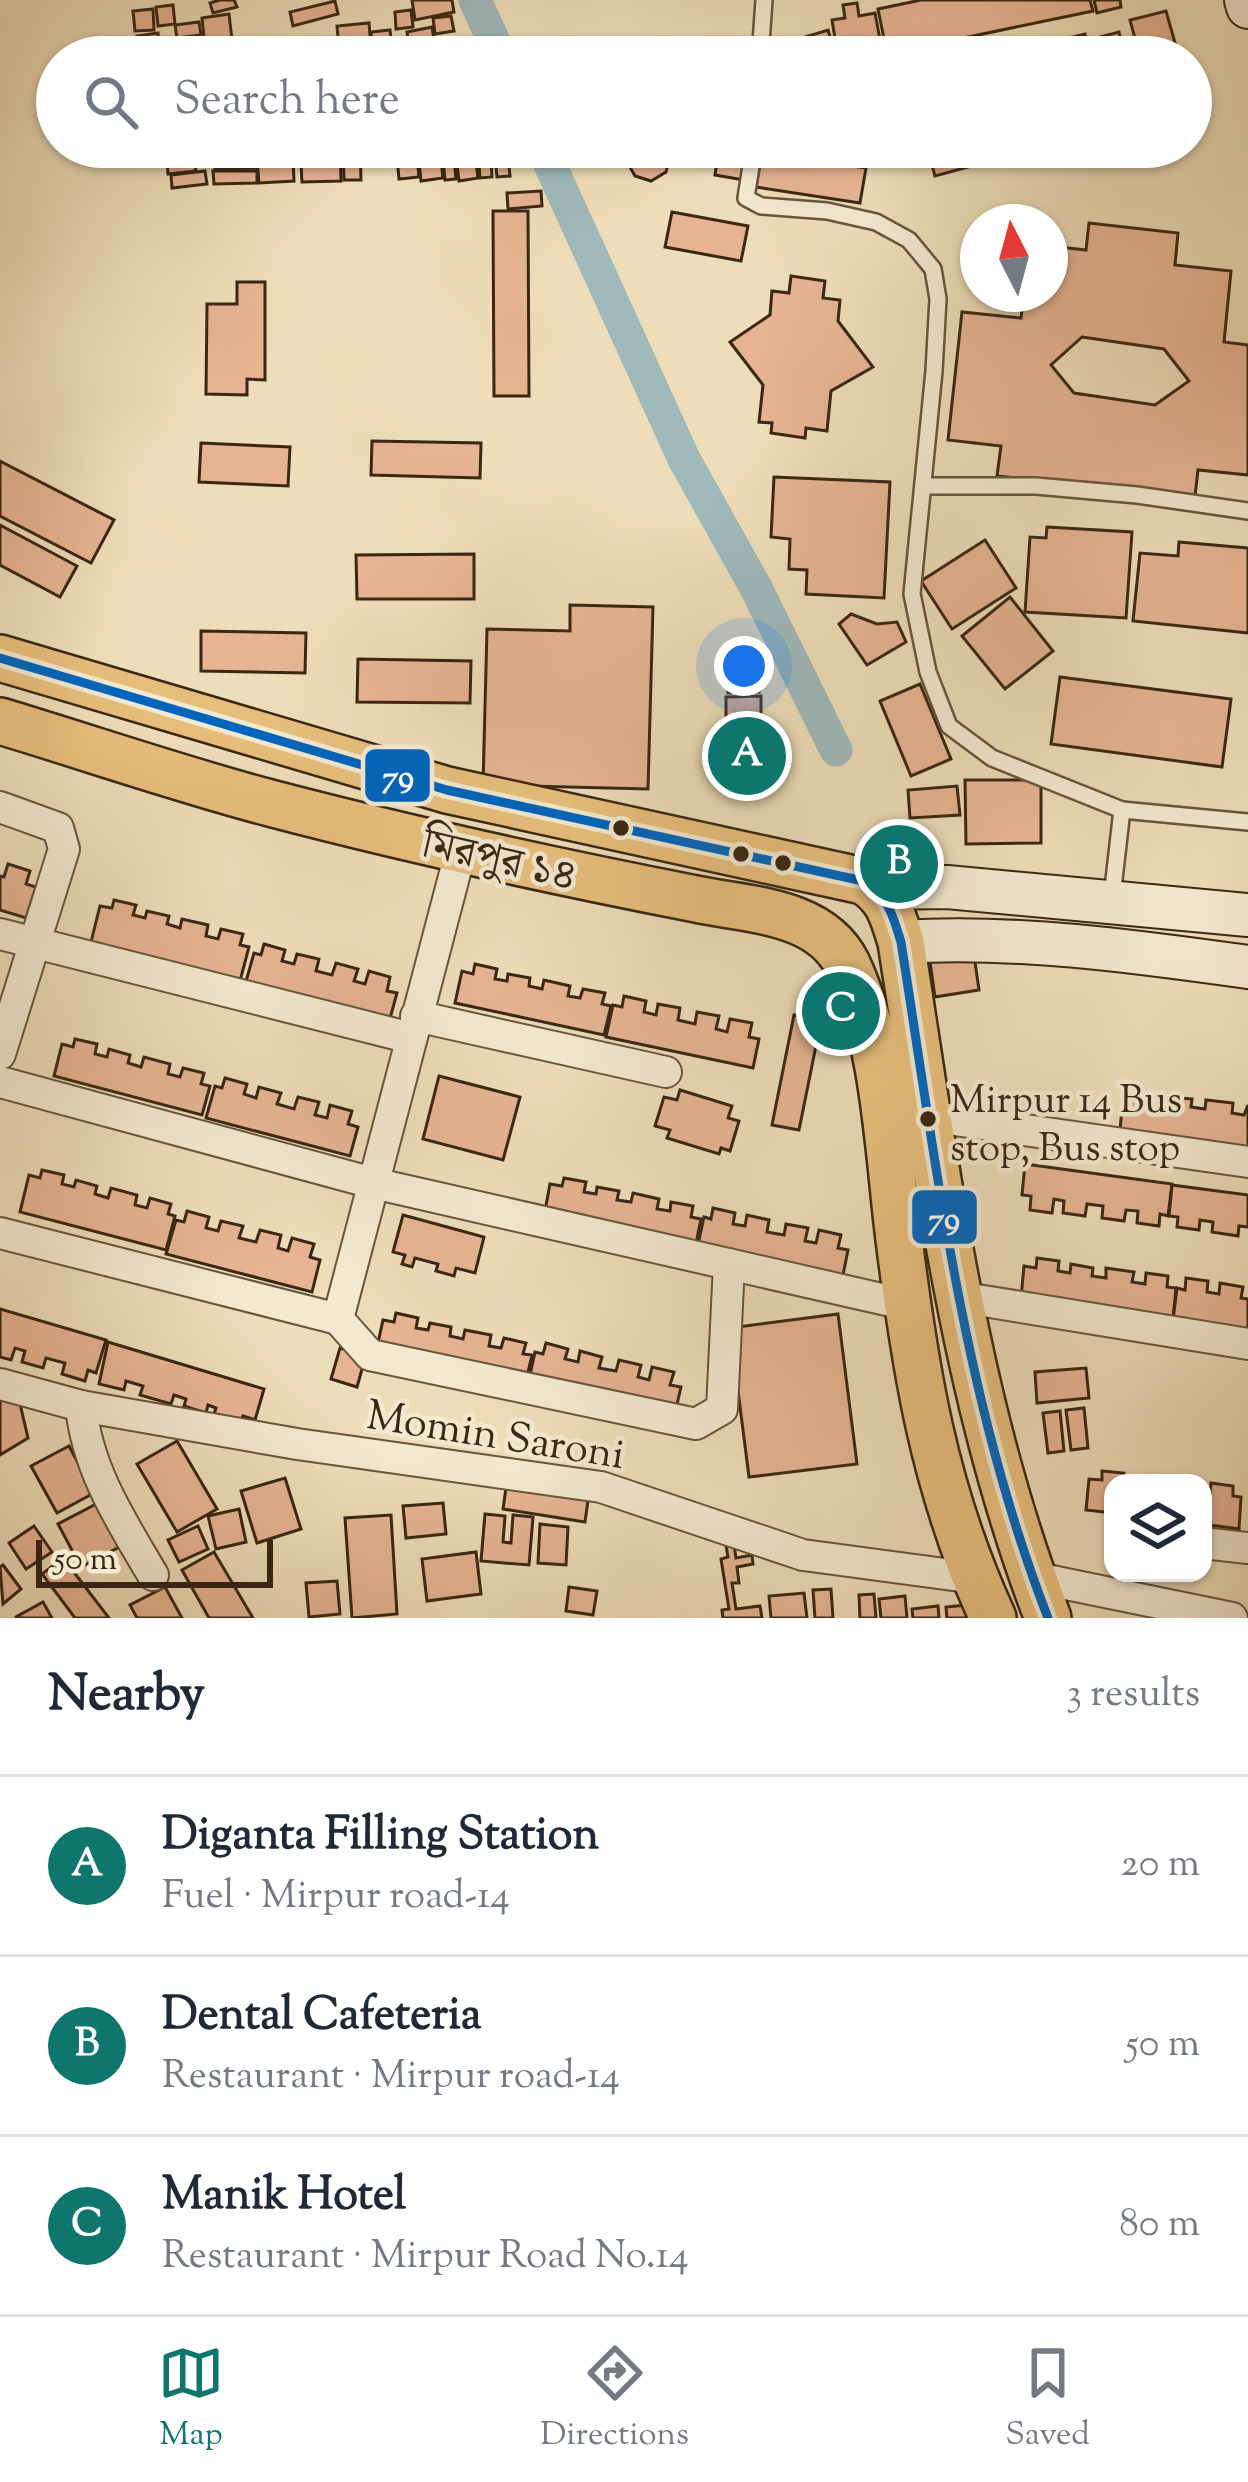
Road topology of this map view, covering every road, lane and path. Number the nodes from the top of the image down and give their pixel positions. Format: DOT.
graph roads {
  1 [pos="764,0"];
  2 [pos="761,36"];
  3 [pos="751,168"];
  4 [pos="923,486"];
  5 [pos="1248,511"];
  6 [pos="0,658"];
  7 [pos="0,721"];
  8 [pos="0,807"];
  9 [pos="1122,810"];
  10 [pos="1248,822"];
  11 [pos="461,850"];
  12 [pos="1112,900"];
  13 [pos="888,911"];
  14 [pos="1248,915"];
  15 [pos="0,934"];
  16 [pos="35,944"];
  17 [pos="1248,967"];
  18 [pos="414,1027"];
  19 [pos="0,1054"];
  20 [pos="666,1072"];
  21 [pos="0,1082"];
  22 [pos="927,1116"];
  23 [pos="1248,1162"];
  24 [pos="373,1183"];
  25 [pos="0,1233"];
  26 [pos="729,1264"];
  27 [pos="959,1298"];
  28 [pos="908,1305"];
  29 [pos="338,1319"];
  30 [pos="1248,1344"];
  31 [pos="0,1384"];
  32 [pos="81,1406"];
  33 [pos="1212,1544"];
  34 [pos="1248,1548"];
  35 [pos="153,1575"];
  36 [pos="984,1598"];
  37 [pos="1041,1598"];
  38 [pos="1232,1618"];
  1 -- 2 [label="lane"];
  3 -- 4 [label="lane"];
  4 -- 5 [label="lane"];
  4 -- 9 [label="lane"];
  6 -- 13 [label="main road"];
  7 -- 11 [label="main road, মিরপুর ১৪"];
  8 -- 16 [label="street"];
  9 -- 10 [label="lane"];
  9 -- 12 [label="lane"];
  11 -- 18 [label="street"];
  11 -- 28 [label="main road, মিরপুর ১৪"];
  12 -- 13 [label="street"];
  12 -- 14 [label="street"];
  13 -- 17 [label="street"];
  13 -- 22 [label="main road"];
  15 -- 16 [label="street"];
  16 -- 18 [label="street"];
  16 -- 19 [label="street"];
  18 -- 20 [label="street"];
  18 -- 24 [label="street"];
  21 -- 24 [label="street"];
  22 -- 23 [label="street"];
  22 -- 27 [label="main road"];
  24 -- 26 [label="street"];
  24 -- 29 [label="street"];
  25 -- 29 [label="street"];
  26 -- 28 [label="street"];
  26 -- 29 [label="street"];
  27 -- 30 [label="street"];
  27 -- 37 [label="main road"];
  28 -- 36 [label="main road"];
  31 -- 32 [label="street, Momin Saroni"];
  32 -- 35 [label="street"];
  32 -- 36 [label="street, Momin Saroni"];
  33 -- 34 [label="street"];
  37 -- 38 [label="street"];
}
